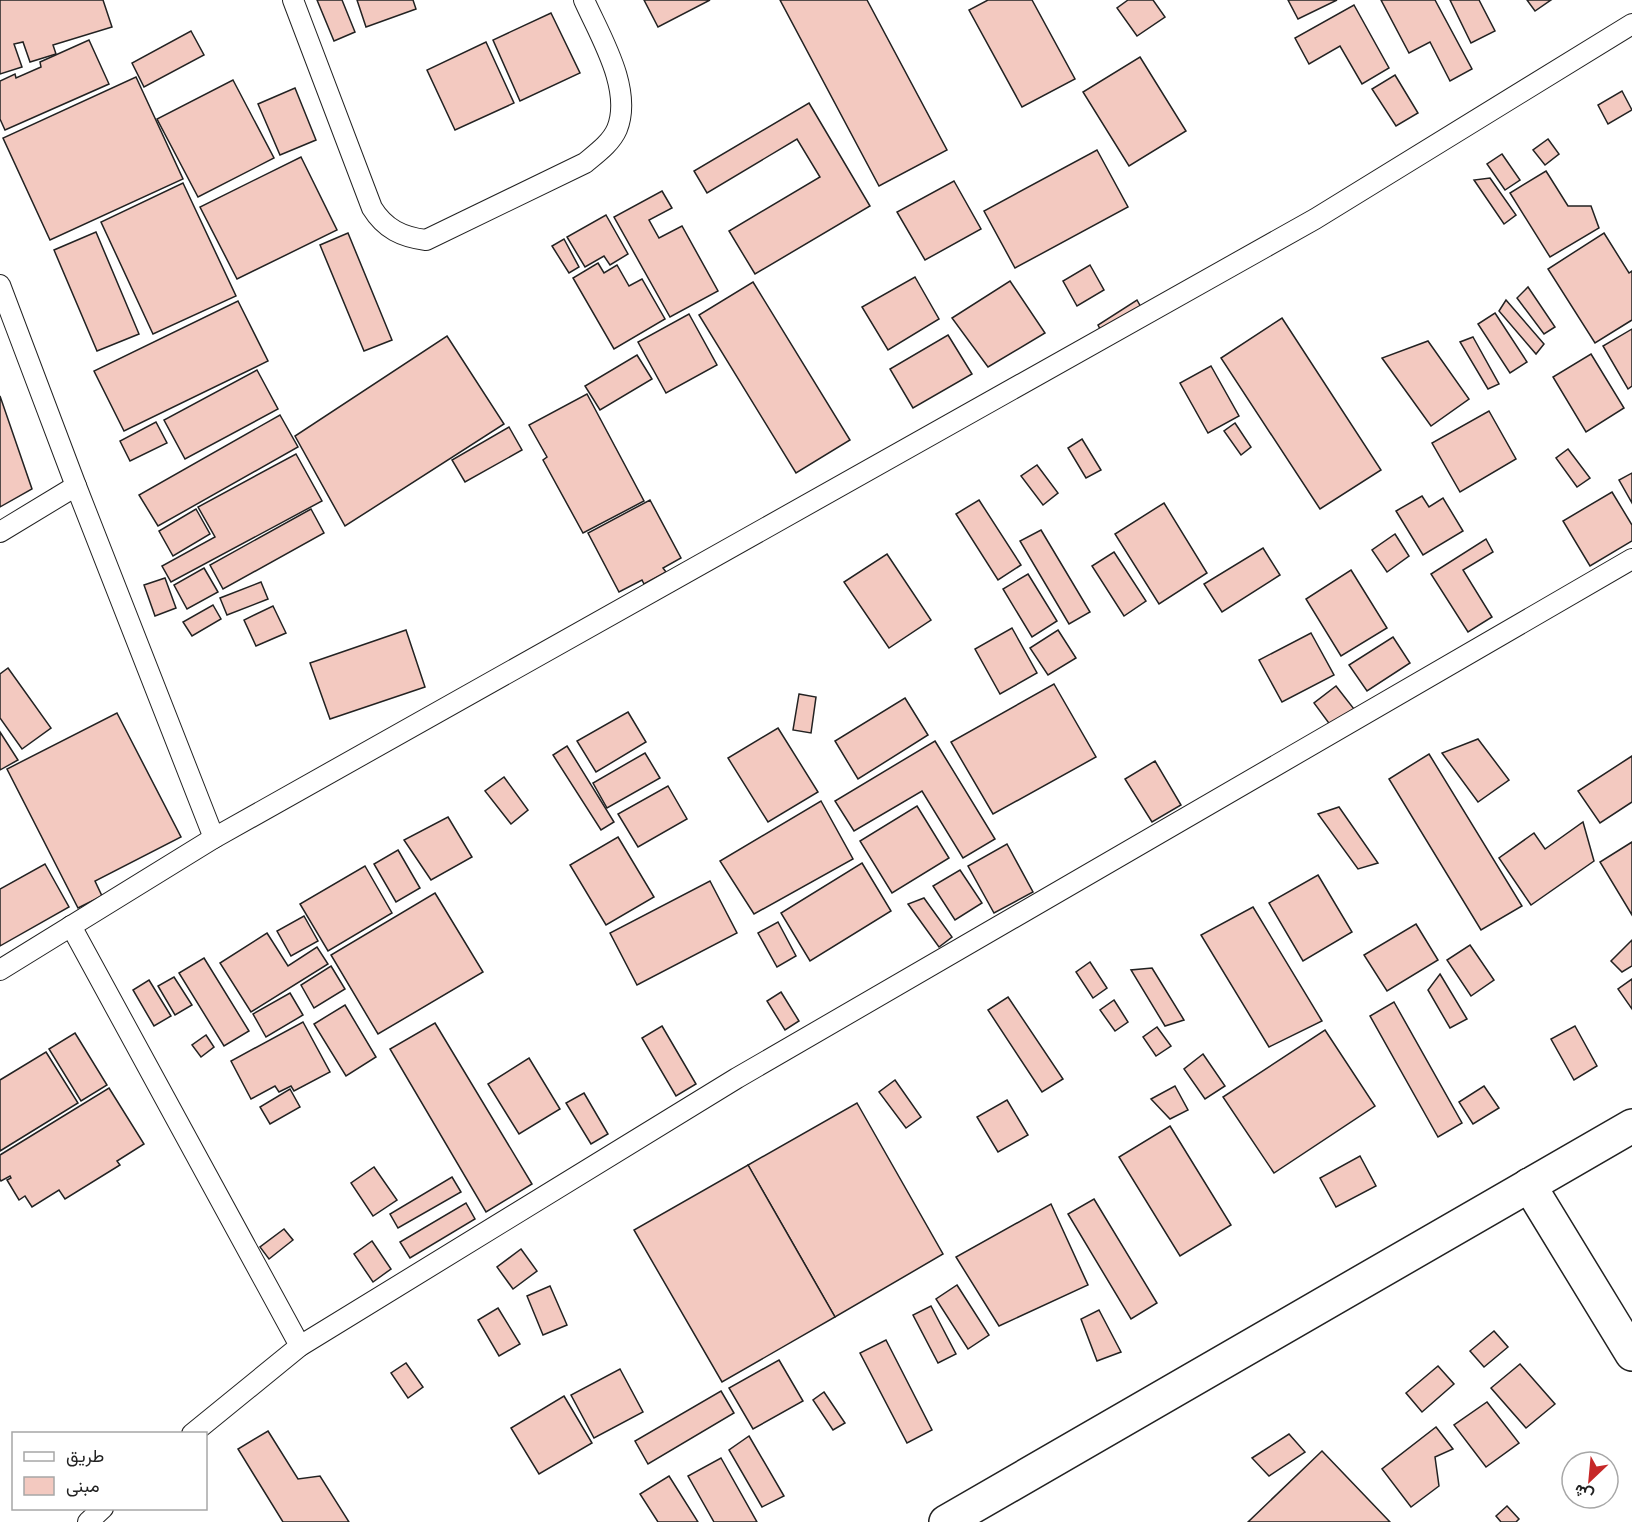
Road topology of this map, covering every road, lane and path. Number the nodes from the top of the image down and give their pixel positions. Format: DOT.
graph roads {
  1 [pos="293,0"];
  2 [pos="584,0"];
  3 [pos="1632,24"];
  4 [pos="0,285"];
  5 [pos="76,486"];
  6 [pos="0,532"];
  7 [pos="1632,559"];
  8 [pos="214,838"];
  9 [pos="71,926"];
  10 [pos="0,970"];
  11 [pos="1632,1126"];
  12 [pos="1529,1185"];
  13 [pos="300,1346"];
  14 [pos="1632,1354"];
  15 [pos="194,1432"];
  16 [pos="102,1510"];
  17 [pos="88,1522"];
  18 [pos="946,1522"];
  1 -- 2 [label="lane"];
  3 -- 8 [label="lane"];
  4 -- 5 [label="lane"];
  5 -- 6 [label="lane"];
  5 -- 8 [label="lane"];
  7 -- 13 [label="lane"];
  8 -- 9 [label="lane"];
  9 -- 10 [label="lane"];
  9 -- 13 [label="lane"];
  11 -- 12 [label="street"];
  12 -- 14 [label="street"];
  12 -- 18 [label="street"];
  13 -- 15 [label="lane"];
  16 -- 17 [label="lane"];
}
